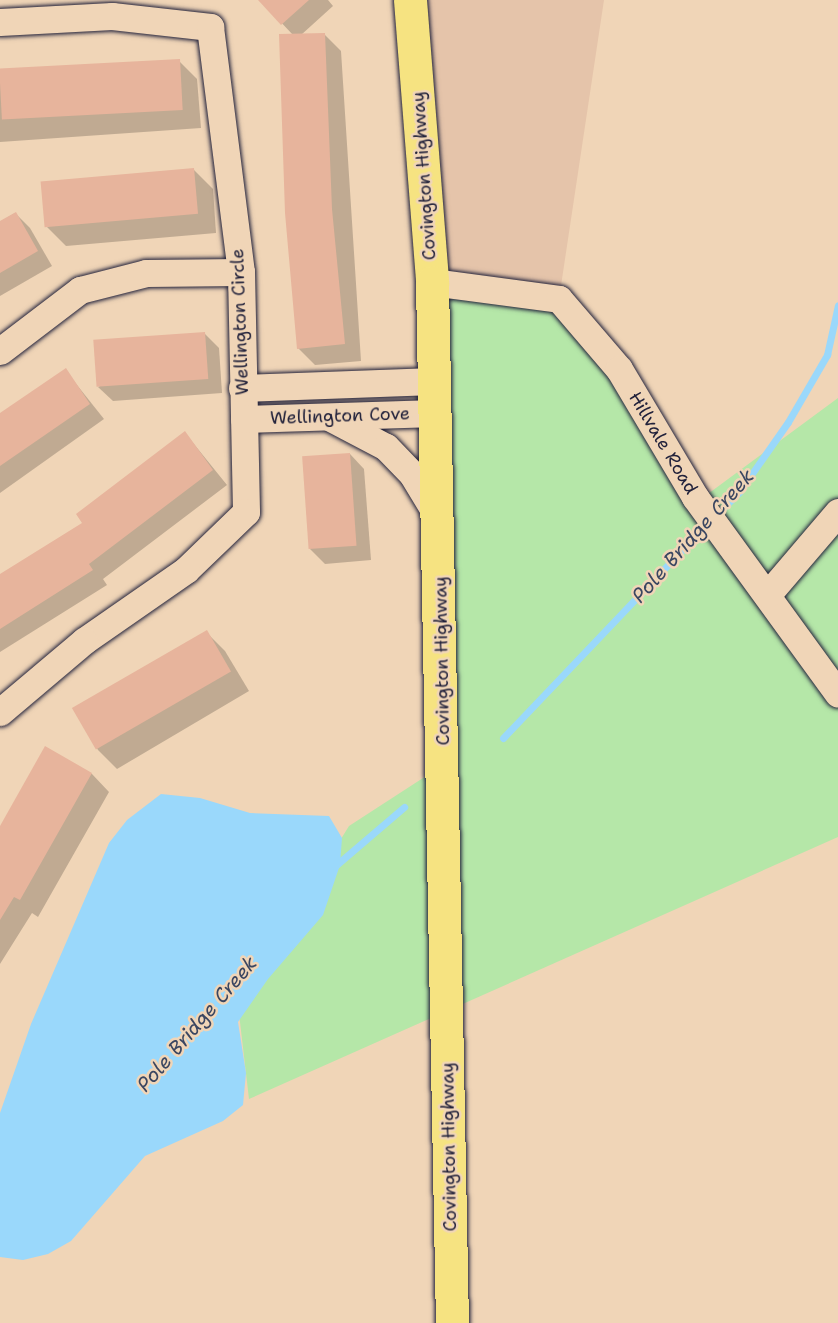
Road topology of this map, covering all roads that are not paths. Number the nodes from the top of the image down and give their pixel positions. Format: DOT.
graph roads {
  1 [pos="410,0"];
  2 [pos="0,22"];
  3 [pos="241,272"];
  4 [pos="432,282"];
  5 [pos="0,351"];
  6 [pos="434,381"];
  7 [pos="242,388"];
  8 [pos="436,413"];
  9 [pos="328,416"];
  10 [pos="244,419"];
  11 [pos="838,512"];
  12 [pos="438,517"];
  13 [pos="768,594"];
  14 [pos="838,694"];
  15 [pos="0,712"];
  16 [pos="452,1323"];
  1 -- 4 [label="main road, Covington Highway"];
  2 -- 3 [label="street, Wellington Circle"];
  3 -- 5 [label="street"];
  3 -- 7 [label="street, Wellington Circle"];
  4 -- 6 [label="main road, Covington Highway"];
  4 -- 13 [label="street, Hillvale Road"];
  6 -- 7 [label="street, Wellington Cove"];
  6 -- 8 [label="main road, Covington Highway"];
  7 -- 10 [label="street, Wellington Circle"];
  8 -- 9 [label="street, Wellington Cove"];
  8 -- 12 [label="main road, Covington Highway"];
  9 -- 10 [label="street, Wellington Cove"];
  9 -- 12 [label="street"];
  10 -- 15 [label="street, Wellington Circle"];
  11 -- 13 [label="street"];
  12 -- 16 [label="main road, Covington Highway"];
  13 -- 14 [label="street, Hillvale Road"];
}
